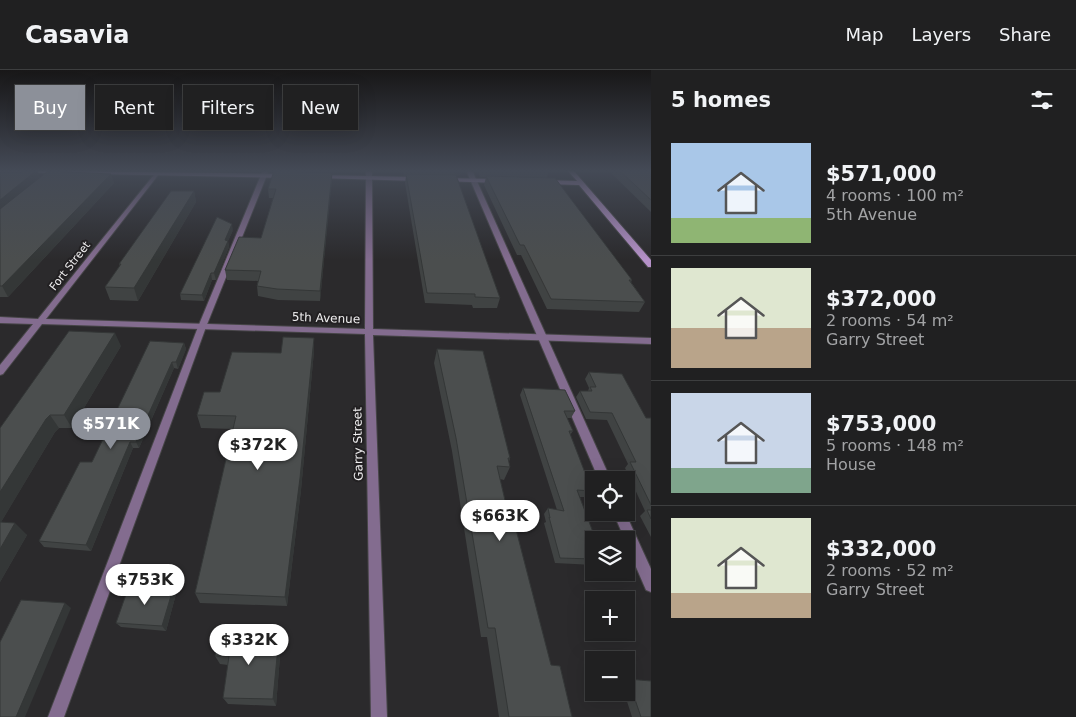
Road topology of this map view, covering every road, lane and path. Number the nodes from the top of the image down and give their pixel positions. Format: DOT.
graph roads {
  1 [pos="136,200"];
  2 [pos="254,200"];
  3 [pos="369,200"];
  4 [pos="482,200"];
  5 [pos="596,200"];
  6 [pos="651,265"];
  7 [pos="0,320"];
  8 [pos="40,322"];
  9 [pos="202,327"];
  10 [pos="369,332"];
  11 [pos="544,338"];
  12 [pos="651,341"];
  13 [pos="0,372"];
  14 [pos="601,471"];
  15 [pos="623,521"];
  16 [pos="651,586"];
  17 [pos="56,717"];
  18 [pos="379,717"];
  1 -- 8 [label="street, Fort Street"];
  2 -- 9 [label="street"];
  3 -- 10 [label="street, Garry Street"];
  4 -- 11 [label="street"];
  5 -- 6 [label="street"];
  7 -- 8 [label="street, 5th Avenue"];
  8 -- 9 [label="street, 5th Avenue"];
  8 -- 13 [label="street, Fort Street"];
  9 -- 10 [label="street, 5th Avenue"];
  9 -- 17 [label="street"];
  10 -- 11 [label="street, 5th Avenue"];
  10 -- 18 [label="street, Garry Street"];
  11 -- 12 [label="street, 5th Avenue"];
  11 -- 14 [label="street"];
  15 -- 16 [label="street"];
}
